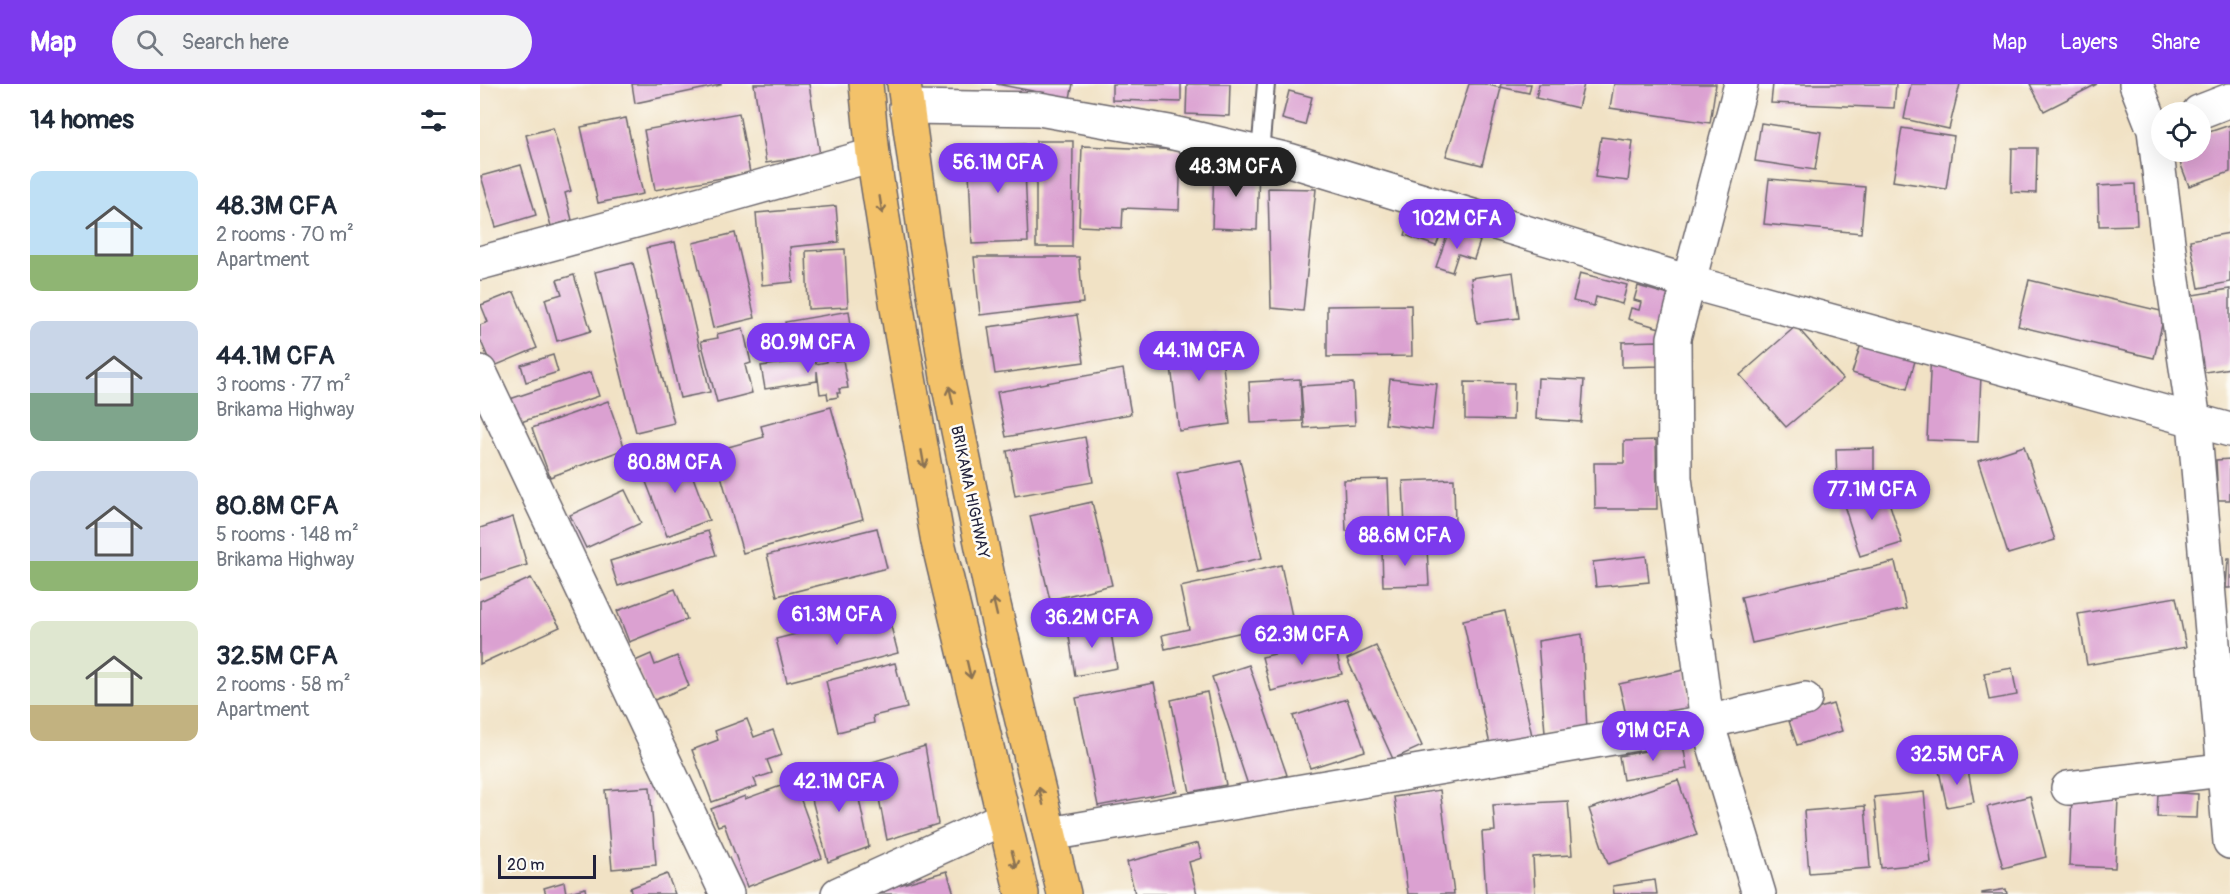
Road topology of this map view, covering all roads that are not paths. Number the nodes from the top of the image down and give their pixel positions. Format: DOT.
graph roads {
  1 [pos="866,84"];
  2 [pos="1266,84"];
  3 [pos="1741,84"];
  4 [pos="2136,84"];
  5 [pos="905,95"];
  6 [pos="2230,100"];
  7 [pos="2211,107"];
  8 [pos="2151,115"];
  9 [pos="1260,153"];
  10 [pos="873,154"];
  11 [pos="2161,162"];
  12 [pos="480,263"];
  13 [pos="1689,282"];
  14 [pos="480,372"];
  15 [pos="2194,421"];
  16 [pos="2230,430"];
  17 [pos="1805,699"];
  18 [pos="1707,722"];
  19 [pos="2227,769"];
  20 [pos="2068,788"];
  21 [pos="1004,818"];
  22 [pos="1050,834"];
  23 [pos="2230,842"];
  24 [pos="727,894"];
  25 [pos="838,894"];
  26 [pos="1022,894"];
  27 [pos="1064,894"];
  28 [pos="1760,894"];
  1 -- 10 [label="highway"];
  2 -- 9 [label="lane"];
  3 -- 13 [label="street"];
  4 -- 8 [label="street"];
  5 -- 9 [label="street"];
  22 -- 5 [label="highway, BRIKAMA HIGHWAY, one-way"];
  6 -- 7 [label="street"];
  9 -- 13 [label="street"];
  10 -- 12 [label="street"];
  10 -- 21 [label="highway, one-way"];
  11 -- 15 [label="street"];
  13 -- 15 [label="street"];
  13 -- 18 [label="street"];
  14 -- 24 [label="street"];
  15 -- 16 [label="street"];
  15 -- 19 [label="street"];
  17 -- 18 [label="street"];
  18 -- 22 [label="street"];
  18 -- 28 [label="street"];
  19 -- 20 [label="street"];
  19 -- 23 [label="street"];
  21 -- 25 [label="street"];
  21 -- 26 [label="highway, one-way"];
  22 -- 27 [label="highway, BRIKAMA HIGHWAY"];
}
